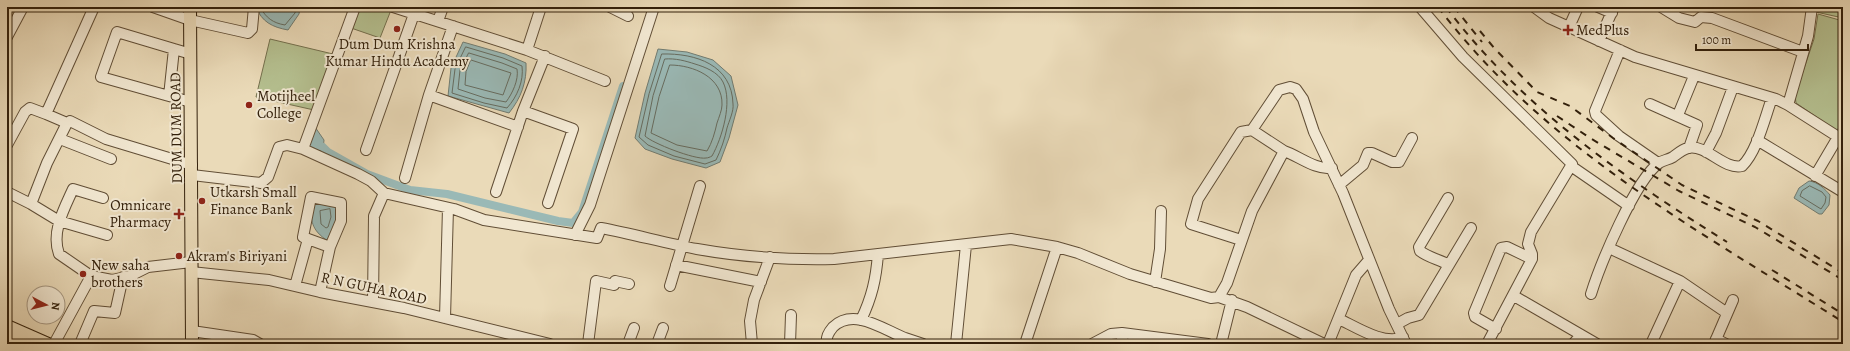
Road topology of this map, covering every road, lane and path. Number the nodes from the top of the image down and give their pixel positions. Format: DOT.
graph roads {
  1 [pos="23,7"];
  2 [pos="94,7"];
  3 [pos="153,7"];
  4 [pos="190,7"];
  5 [pos="254,7"];
  6 [pos="355,7"];
  7 [pos="393,7"];
  8 [pos="443,7"];
  9 [pos="541,7"];
  10 [pos="610,7"];
  11 [pos="654,7"];
  12 [pos="1420,7"];
  13 [pos="1534,7"];
  14 [pos="1578,7"];
  15 [pos="1598,7"];
  16 [pos="1661,7"];
  17 [pos="1812,7"];
  18 [pos="1613,10"];
  19 [pos="414,14"];
  20 [pos="628,16"];
  21 [pos="190,20"];
  22 [pos="438,21"];
  23 [pos="453,26"];
  24 [pos="1569,27"];
  25 [pos="7,37"];
  26 [pos="1599,41"];
  27 [pos="174,49"];
  28 [pos="527,50"];
  29 [pos="1620,50"];
  30 [pos="1803,52"];
  31 [pos="191,54"];
  32 [pos="545,56"];
  33 [pos="1694,76"];
  34 [pos="604,81"];
  35 [pos="1733,87"];
  36 [pos="429,95"];
  37 [pos="169,96"];
  38 [pos="1772,98"];
  39 [pos="191,102"];
  40 [pos="1650,104"];
  41 [pos="1788,105"];
  42 [pos="523,111"];
  43 [pos="46,114"];
  44 [pos="1678,116"];
  45 [pos="70,121"];
  46 [pos="518,127"];
  47 [pos="1252,130"];
  48 [pos="1412,138"];
  49 [pos="60,139"];
  50 [pos="1841,139"];
  51 [pos="1757,140"];
  52 [pos="7,145"];
  53 [pos="1689,148"];
  54 [pos="303,149"];
  55 [pos="366,150"];
  56 [pos="1284,151"];
  57 [pos="1706,152"];
  58 [pos="111,159"];
  59 [pos="1330,163"];
  60 [pos="1658,163"];
  61 [pos="1571,166"];
  62 [pos="192,170"];
  63 [pos="1816,176"];
  64 [pos="405,178"];
  65 [pos="1339,185"];
  66 [pos="700,186"];
  67 [pos="7,192"];
  68 [pos="496,192"];
  69 [pos="1843,192"];
  70 [pos="384,193"];
  71 [pos="103,198"];
  72 [pos="1448,198"];
  73 [pos="548,203"];
  74 [pos="32,204"];
  75 [pos="1629,206"];
  76 [pos="448,208"];
  77 [pos="1161,211"];
  78 [pos="58,221"];
  79 [pos="1471,228"];
  80 [pos="107,235"];
  81 [pos="576,235"];
  82 [pos="308,239"];
  83 [pos="1241,240"];
  84 [pos="681,245"];
  85 [pos="966,245"];
  86 [pos="330,247"];
  87 [pos="1057,247"];
  88 [pos="1609,248"];
  89 [pos="878,254"];
  90 [pos="770,257"];
  91 [pos="1532,259"];
  92 [pos="1369,260"];
  93 [pos="676,265"];
  94 [pos="1449,265"];
  95 [pos="191,267"];
  96 [pos="92,276"];
  97 [pos="123,277"];
  98 [pos="1680,281"];
  99 [pos="761,282"];
  100 [pos="1155,282"];
  101 [pos="628,284"];
  102 [pos="295,286"];
  103 [pos="670,286"];
  104 [pos="320,292"];
  105 [pos="1591,294"];
  106 [pos="1514,296"];
  107 [pos="1219,297"];
  108 [pos="1232,300"];
  109 [pos="1733,300"];
  110 [pos="373,302"];
  111 [pos="1727,313"];
  112 [pos="791,315"];
  113 [pos="446,318"];
  114 [pos="1339,319"];
  115 [pos="861,320"];
  116 [pos="1397,324"];
  117 [pos="7,326"];
  118 [pos="634,328"];
  119 [pos="663,328"];
  120 [pos="1496,329"];
  121 [pos="192,331"];
  122 [pos="1122,333"];
  123 [pos="1580,334"];
  124 [pos="7,337"];
  125 [pos="512,339"];
  126 [pos="1404,341"];
  127 [pos="7,342"];
  128 [pos="1715,342"];
  129 [pos="11,344"];
  130 [pos="24,344"];
  131 [pos="48,344"];
  132 [pos="54,344"];
  133 [pos="80,344"];
  134 [pos="192,344"];
  135 [pos="260,344"];
  136 [pos="550,344"];
  137 [pos="588,344"];
  138 [pos="628,344"];
  139 [pos="657,344"];
  140 [pos="752,344"];
  141 [pos="790,344"];
  142 [pos="827,344"];
  143 [pos="923,344"];
  144 [pos="956,344"];
  145 [pos="1024,344"];
  146 [pos="1092,344"];
  147 [pos="1122,344"];
  148 [pos="1208,344"];
  149 [pos="1221,344"];
  150 [pos="1324,344"];
  151 [pos="1328,344"];
  152 [pos="1487,344"];
  153 [pos="1573,344"];
  154 [pos="1596,344"];
  155 [pos="1651,344"];
  156 [pos="1726,344"];
  1 -- 25 [label="street"];
  2 -- 43 [label="street"];
  3 -- 21 [label="street"];
  4 -- 21 [label="main road, DUM DUM ROAD"];
  5 -- 21 [label="street"];
  6 -- 54 [label="street"];
  7 -- 19 [label="street"];
  8 -- 22 [label="street"];
  9 -- 28 [label="street"];
  10 -- 20 [label="street"];
  11 -- 81 [label="street"];
  12 -- 61 [label="street"];
  13 -- 24 [label="street"];
  14 -- 24 [label="street"];
  15 -- 18 [label="street"];
  16 -- 30 [label="street"];
  17 -- 30 [label="street"];
  18 -- 26 [label="street"];
  19 -- 22 [label="street"];
  19 -- 55 [label="street"];
  21 -- 31 [label="main road, DUM DUM ROAD"];
  22 -- 23 [label="street"];
  23 -- 28 [label="street"];
  23 -- 36 [label="street"];
  24 -- 26 [label="street"];
  26 -- 29 [label="street"];
  27 -- 31 [label="street"];
  27 -- 37 [label="street"];
  27 -- 37 [label="street"];
  28 -- 32 [label="street"];
  29 -- 33 [label="street"];
  29 -- 60 [label="street"];
  30 -- 41 [label="street"];
  31 -- 39 [label="main road, DUM DUM ROAD"];
  32 -- 34 [label="street"];
  32 -- 42 [label="street"];
  33 -- 35 [label="street"];
  33 -- 44 [label="street"];
  35 -- 38 [label="street"];
  35 -- 57 [label="street"];
  36 -- 46 [label="street"];
  36 -- 64 [label="street"];
  37 -- 39 [label="street"];
  38 -- 41 [label="street"];
  38 -- 51 [label="street"];
  39 -- 62 [label="main road, DUM DUM ROAD"];
  40 -- 44 [label="street"];
  41 -- 50 [label="street"];
  42 -- 46 [label="street"];
  42 -- 73 [label="street"];
  43 -- 49 [label="street"];
  43 -- 52 [label="street"];
  44 -- 53 [label="street"];
  45 -- 62 [label="street"];
  46 -- 68 [label="street"];
  47 -- 56 [label="street"];
  47 -- 59 [label="street"];
  47 -- 83 [label="street"];
  48 -- 65 [label="street"];
  49 -- 58 [label="street"];
  49 -- 74 [label="street"];
  50 -- 63 [label="street"];
  51 -- 57 [label="street"];
  51 -- 63 [label="street"];
  53 -- 57 [label="street"];
  53 -- 60 [label="street"];
  54 -- 62 [label="street"];
  54 -- 70 [label="street"];
  56 -- 59 [label="street"];
  56 -- 83 [label="street"];
  59 -- 65 [label="street"];
  60 -- 75 [label="street"];
  61 -- 75 [label="street"];
  61 -- 91 [label="street"];
  62 -- 95 [label="main road, DUM DUM ROAD"];
  63 -- 69 [label="street"];
  65 -- 92 [label="street"];
  66 -- 84 [label="street"];
  67 -- 74 [label="street"];
  70 -- 76 [label="street"];
  70 -- 110 [label="street"];
  71 -- 78 [label="street"];
  72 -- 94 [label="street"];
  74 -- 78 [label="street"];
  75 -- 88 [label="street"];
  76 -- 81 [label="street"];
  76 -- 113 [label="street"];
  77 -- 100 [label="street"];
  78 -- 80 [label="street"];
  78 -- 96 [label="street"];
  79 -- 94 [label="street"];
  81 -- 84 [label="street"];
  82 -- 86 [label="street"];
  82 -- 86 [label="street"];
  82 -- 102 [label="street"];
  83 -- 107 [label="street"];
  84 -- 90 [label="street"];
  84 -- 93 [label="street"];
  85 -- 87 [label="street"];
  85 -- 89 [label="street"];
  85 -- 144 [label="street"];
  86 -- 104 [label="street"];
  87 -- 100 [label="street"];
  87 -- 145 [label="street"];
  88 -- 98 [label="street"];
  88 -- 105 [label="street"];
  89 -- 90 [label="street"];
  89 -- 115 [label="street"];
  90 -- 99 [label="street"];
  91 -- 106 [label="street"];
  91 -- 120 [label="street"];
  92 -- 114 [label="street"];
  92 -- 116 [label="street"];
  93 -- 99 [label="street"];
  93 -- 103 [label="street"];
  94 -- 116 [label="street"];
  95 -- 97 [label="street, R N GUHA ROAD"];
  95 -- 102 [label="street, R N GUHA ROAD"];
  95 -- 121 [label="main road, DUM DUM ROAD"];
  96 -- 97 [label="street, R N GUHA ROAD"];
  96 -- 132 [label="street"];
  97 -- 133 [label="street"];
  98 -- 111 [label="street"];
  98 -- 155 [label="street"];
  99 -- 140 [label="street"];
  100 -- 107 [label="street"];
  101 -- 137 [label="street"];
  102 -- 104 [label="street, R N GUHA ROAD"];
  104 -- 110 [label="street, R N GUHA ROAD"];
  106 -- 120 [label="street"];
  106 -- 123 [label="street"];
  107 -- 108 [label="street"];
  108 -- 149 [label="street"];
  108 -- 150 [label="street"];
  109 -- 111 [label="street"];
  110 -- 113 [label="street, R N GUHA ROAD"];
  111 -- 128 [label="street"];
  112 -- 141 [label="street"];
  113 -- 125 [label="street, R N GUHA ROAD"];
  114 -- 126 [label="street"];
  114 -- 151 [label="street"];
  115 -- 142 [label="street"];
  115 -- 143 [label="street"];
  116 -- 126 [label="street"];
  117 -- 131 [label="main road"];
  118 -- 138 [label="street"];
  119 -- 139 [label="street"];
  120 -- 152 [label="street"];
  121 -- 134 [label="main road, DUM DUM ROAD"];
  121 -- 135 [label="street"];
  122 -- 146 [label="street"];
  122 -- 147 [label="street"];
  122 -- 148 [label="street"];
  123 -- 153 [label="street"];
  123 -- 154 [label="street"];
  124 -- 130 [label="main road"];
  125 -- 136 [label="street, R N GUHA ROAD"];
  127 -- 129 [label="main road"];
  128 -- 156 [label="street"];
}
